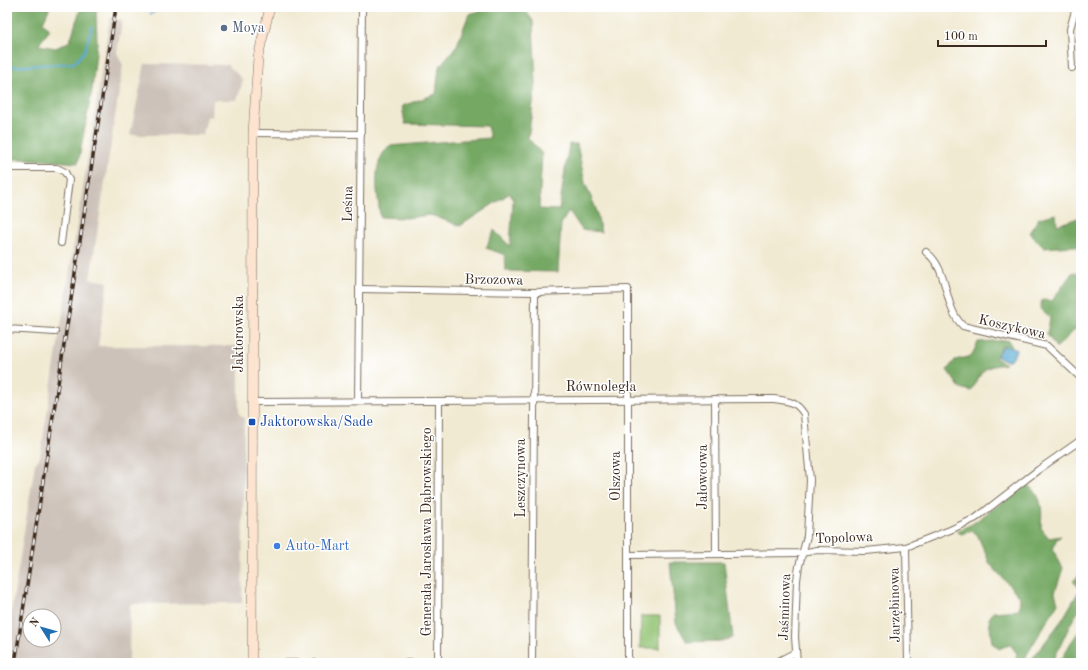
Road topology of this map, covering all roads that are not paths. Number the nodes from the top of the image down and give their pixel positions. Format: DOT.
graph roads {
  1 [pos="270,7"];
  2 [pos="362,7"];
  3 [pos="1076,7"];
  4 [pos="1072,68"];
  5 [pos="253,133"];
  6 [pos="361,134"];
  7 [pos="7,168"];
  8 [pos="61,243"];
  9 [pos="926,252"];
  10 [pos="359,289"];
  11 [pos="628,289"];
  12 [pos="535,292"];
  13 [pos="7,329"];
  14 [pos="55,332"];
  15 [pos="1081,378"];
  16 [pos="627,399"];
  17 [pos="715,399"];
  18 [pos="534,400"];
  19 [pos="358,401"];
  20 [pos="439,401"];
  21 [pos="253,402"];
  22 [pos="1081,440"];
  23 [pos="906,547"];
  24 [pos="802,553"];
  25 [pos="628,554"];
  26 [pos="716,554"];
  27 [pos="796,652"];
  28 [pos="251,663"];
  29 [pos="438,663"];
  30 [pos="448,663"];
  31 [pos="532,663"];
  32 [pos="628,663"];
  33 [pos="775,663"];
  34 [pos="797,663"];
  35 [pos="908,663"];
  1 -- 5 [label="main road, Jaktorowska"];
  2 -- 6 [label="street, Leśna"];
  3 -- 4 [label="street"];
  5 -- 6 [label="street"];
  5 -- 21 [label="main road, Jaktorowska"];
  6 -- 10 [label="street, Leśna"];
  7 -- 8 [label="street"];
  9 -- 15 [label="street, Koszykowa"];
  10 -- 12 [label="street, Brzozowa"];
  10 -- 19 [label="street, Leśna"];
  11 -- 12 [label="street, Brzozowa"];
  11 -- 16 [label="street, Olszowa"];
  12 -- 18 [label="street, Leszczynowa"];
  13 -- 14 [label="street"];
  16 -- 17 [label="street, Równoległa"];
  16 -- 18 [label="street, Równoległa"];
  16 -- 25 [label="street, Olszowa"];
  17 -- 24 [label="street, Równoległa"];
  17 -- 26 [label="street, Jałowcowa"];
  18 -- 20 [label="street, Równoległa"];
  18 -- 31 [label="street, Leszczynowa"];
  19 -- 20 [label="street, Równoległa"];
  19 -- 21 [label="street, Równoległa"];
  20 -- 29 [label="street, Generała Jarosława Dąbrowskiego"];
  21 -- 28 [label="main road, Jaktorowska"];
  22 -- 23 [label="street, Topolowa"];
  23 -- 24 [label="street, Topolowa"];
  23 -- 35 [label="street, Jarzębinowa"];
  24 -- 26 [label="street, Topolowa"];
  24 -- 27 [label="street, Jaśminowa"];
  25 -- 26 [label="street, Topolowa"];
  25 -- 32 [label="street, Olszowa"];
  27 -- 33 [label="street"];
  27 -- 34 [label="street, Jaśminowa"];
  28 -- 29 [label="street"];
  29 -- 30 [label="street"];
}
